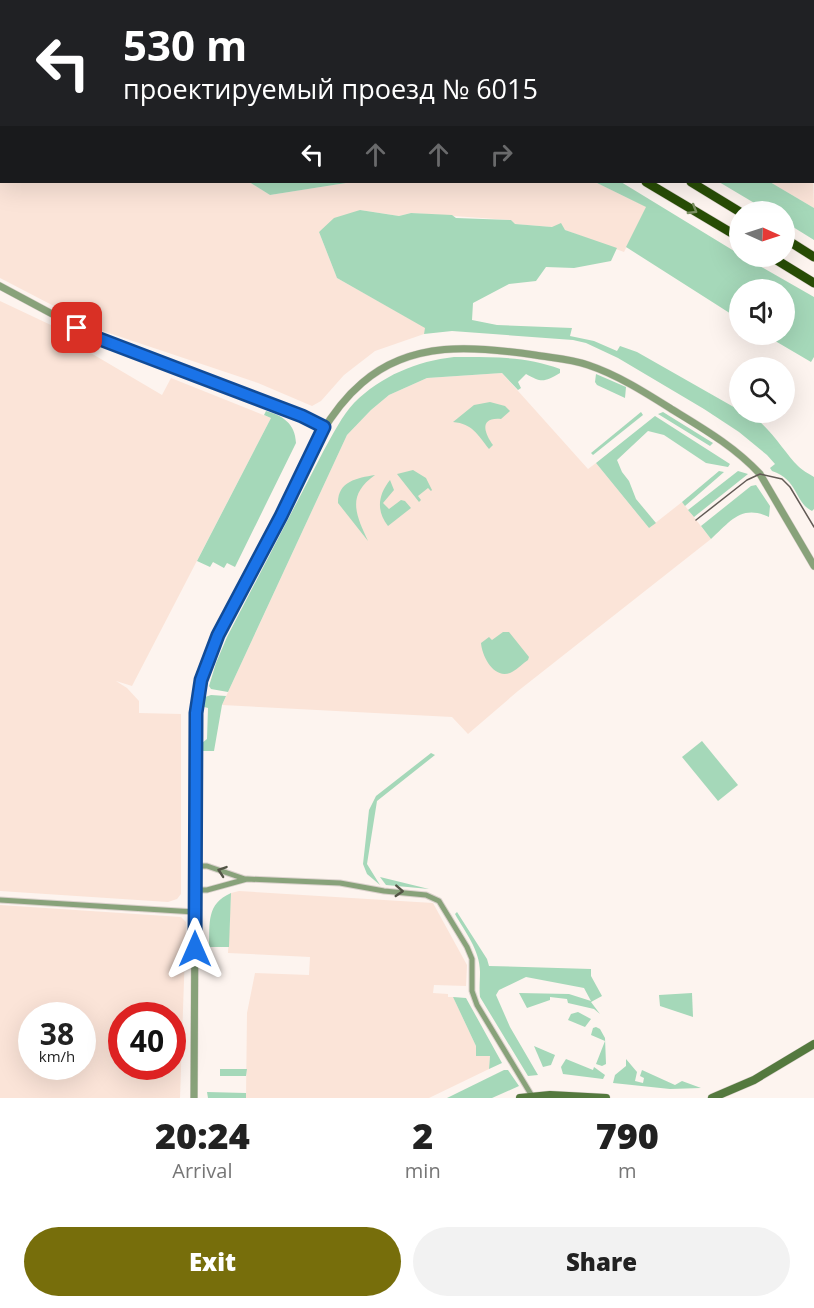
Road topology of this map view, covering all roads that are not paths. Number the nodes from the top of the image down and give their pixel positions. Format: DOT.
graph roads {
  1 [pos="648,183"];
  2 [pos="693,183"];
  3 [pos="729,205"];
  4 [pos="729,231"];
  5 [pos="795,245"];
  6 [pos="814,256"];
  7 [pos="788,267"];
  8 [pos="814,283"];
  9 [pos="0,286"];
  10 [pos="324,427"];
  11 [pos="814,566"];
  12 [pos="196,866"];
  13 [pos="247,879"];
  14 [pos="196,890"];
  15 [pos="0,900"];
  16 [pos="195,912"];
  17 [pos="814,1044"];
  18 [pos="532,1096"];
  19 [pos="194,1098"];
  20 [pos="520,1098"];
  21 [pos="606,1098"];
  22 [pos="712,1098"];
  1 -- 4 [label="highway, one-way"];
  2 -- 3 [label="highway"];
  5 -- 6 [label="highway"];
  7 -- 8 [label="highway"];
  9 -- 10 [label="street"];
  10 -- 11 [label="street"];
  10 -- 12 [label="street"];
  13 -- 12 [label="street, one-way"];
  12 -- 14 [label="street"];
  13 -- 14 [label="street"];
  13 -- 18 [label="street, one-way"];
  14 -- 16 [label="street"];
  15 -- 16 [label="street"];
  16 -- 19 [label="street"];
  17 -- 22 [label="main road"];
  18 -- 20 [label="main road"];
  18 -- 21 [label="main road"];
}
